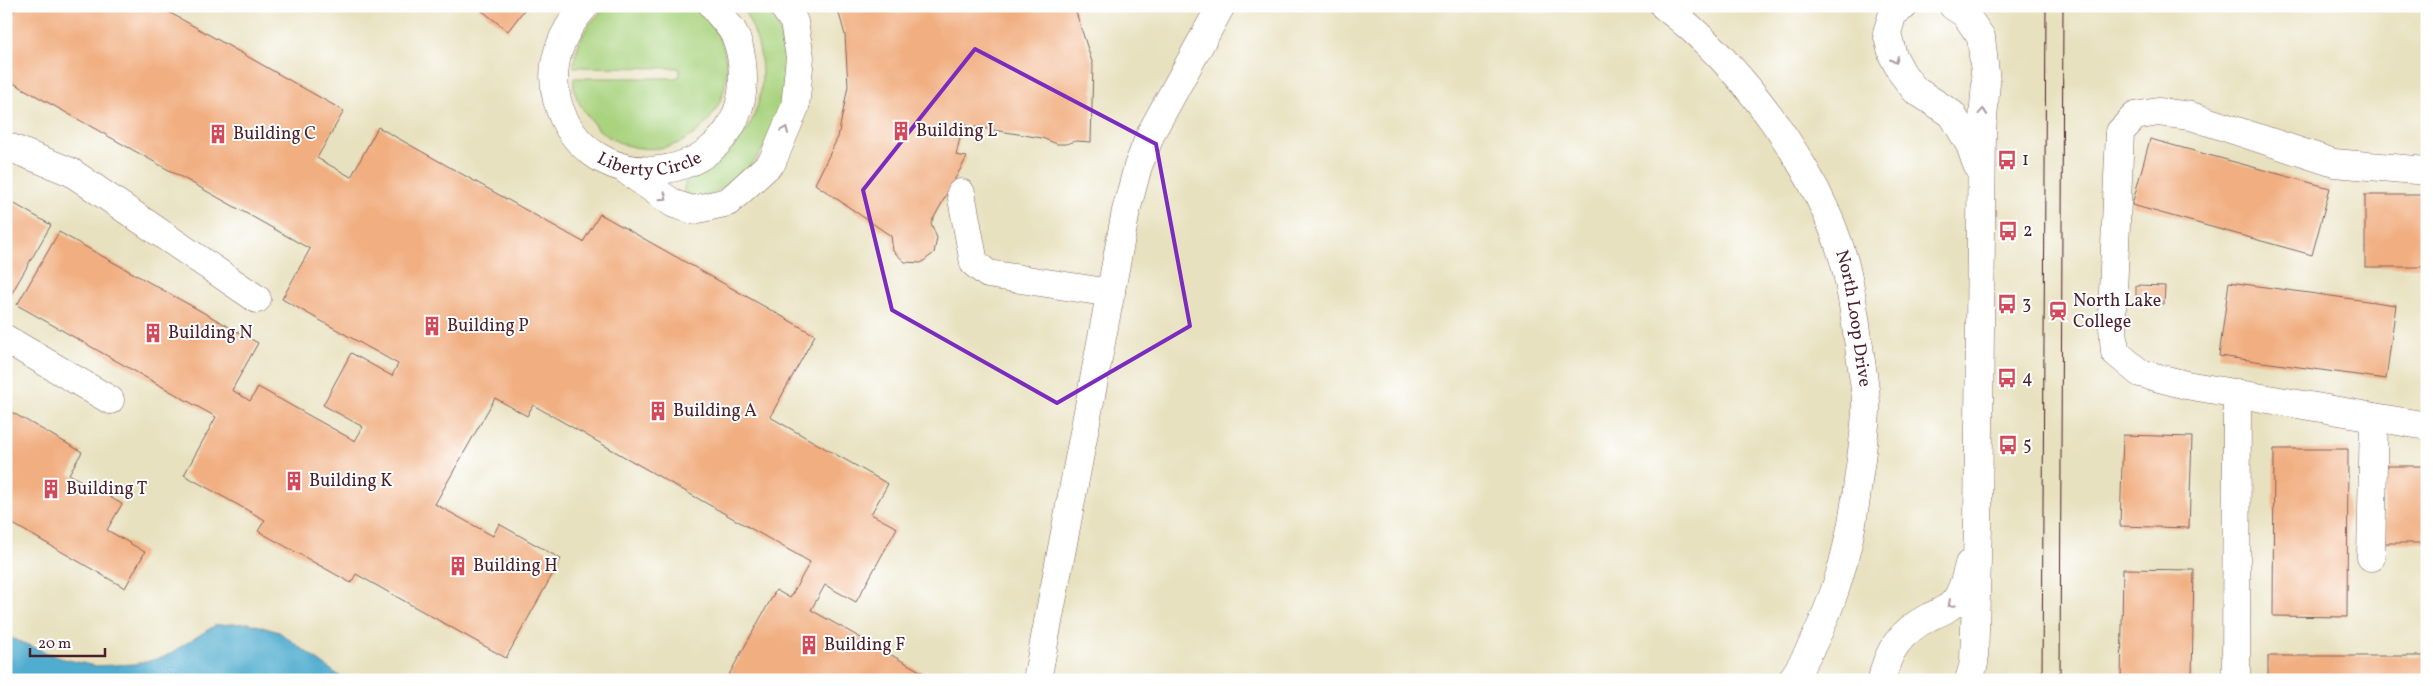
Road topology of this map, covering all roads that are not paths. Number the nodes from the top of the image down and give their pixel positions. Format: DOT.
graph roads {
  1 [pos="585,6"];
  2 [pos="713,6"];
  3 [pos="783,6"];
  4 [pos="1221,6"];
  5 [pos="1664,6"];
  6 [pos="1952,6"];
  7 [pos="1890,9"];
  8 [pos="6,146"];
  9 [pos="624,169"];
  10 [pos="2427,170"];
  11 [pos="1982,178"];
  12 [pos="961,193"];
  13 [pos="1111,293"];
  14 [pos="257,298"];
  15 [pos="6,339"];
  16 [pos="2237,393"];
  17 [pos="110,400"];
  18 [pos="2374,417"];
  19 [pos="2427,426"];
  20 [pos="1978,526"];
  21 [pos="2371,557"];
  22 [pos="1037,680"];
  23 [pos="1792,680"];
  24 [pos="1882,680"];
  25 [pos="1969,680"];
  26 [pos="1990,680"];
  27 [pos="2236,680"];
  1 -- 9 [label="street, Liberty Circle"];
  2 -- 9 [label="street, Liberty Circle"];
  9 -- 3 [label="street, one-way"];
  4 -- 13 [label="street"];
  5 -- 23 [label="street, North Loop Drive"];
  11 -- 6 [label="street, one-way"];
  7 -- 11 [label="street, one-way"];
  8 -- 14 [label="street"];
  10 -- 16 [label="street"];
  11 -- 20 [label="street"];
  12 -- 13 [label="street"];
  13 -- 22 [label="street"];
  15 -- 17 [label="street"];
  16 -- 18 [label="street"];
  16 -- 27 [label="street"];
  18 -- 19 [label="street"];
  18 -- 21 [label="street"];
  20 -- 24 [label="street, one-way"];
  20 -- 25 [label="street"];
  20 -- 26 [label="street"];
}
